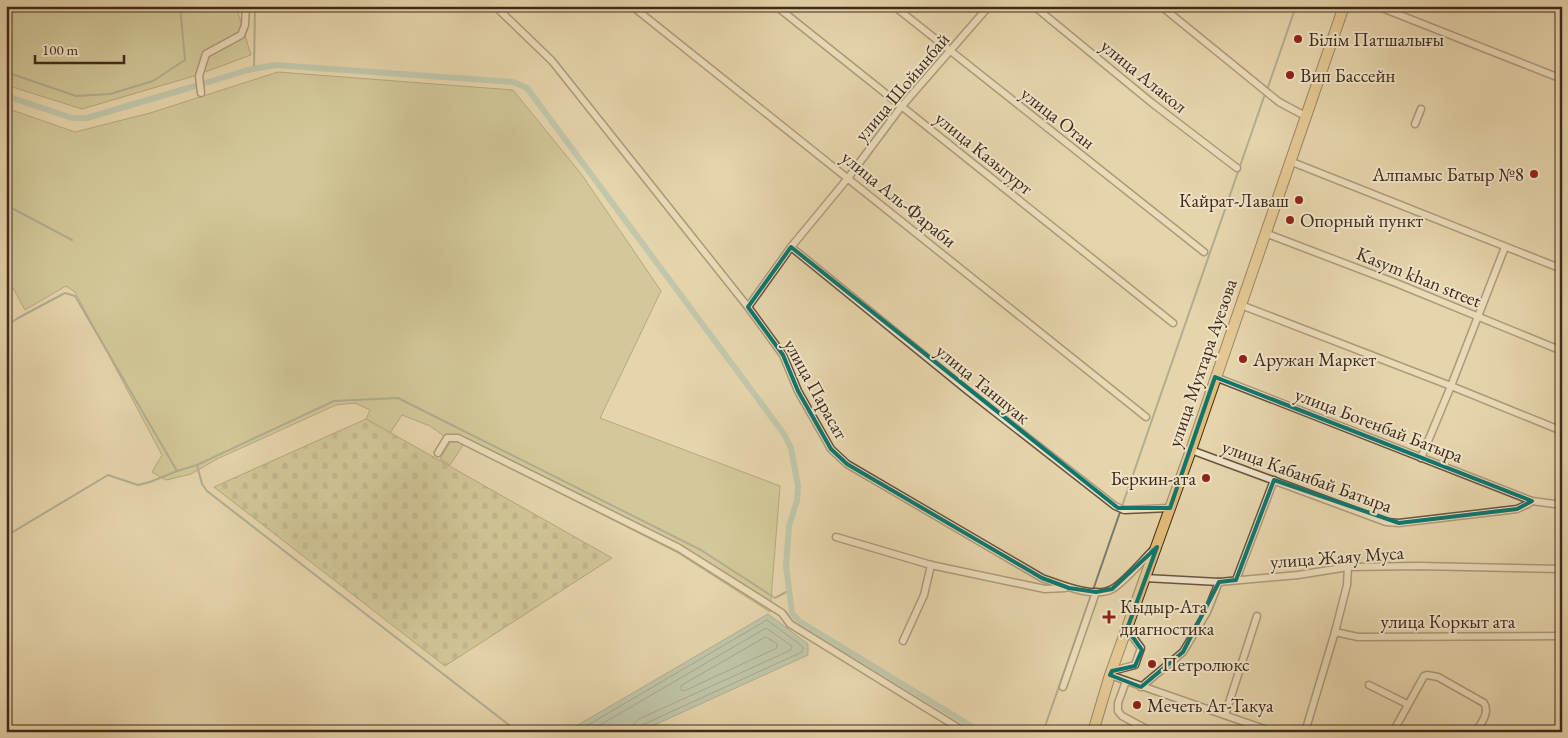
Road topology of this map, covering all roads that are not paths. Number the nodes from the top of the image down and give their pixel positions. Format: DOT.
graph roads {
  1 [pos="246,6"];
  2 [pos="495,6"];
  3 [pos="632,6"];
  4 [pos="776,6"];
  5 [pos="894,6"];
  6 [pos="989,6"];
  7 [pos="1034,6"];
  8 [pos="1161,6"];
  9 [pos="1344,6"];
  10 [pos="1376,6"];
  11 [pos="950,51"];
  12 [pos="1562,79"];
  13 [pos="201,93"];
  14 [pos="901,107"];
  15 [pos="1421,109"];
  16 [pos="1307,117"];
  17 [pos="1415,124"];
  18 [pos="1292,162"];
  19 [pos="1237,168"];
  20 [pos="848,178"];
  21 [pos="1265,233"];
  22 [pos="791,247"];
  23 [pos="1505,247"];
  24 [pos="1204,252"];
  25 [pos="1562,269"];
  26 [pos="1241,305"];
  27 [pos="748,307"];
  28 [pos="1478,317"];
  29 [pos="1173,323"];
  30 [pos="1562,351"];
  31 [pos="1215,377"];
  32 [pos="1451,386"];
  33 [pos="1146,417"];
  34 [pos="1562,431"];
  35 [pos="1191,450"];
  36 [pos="438,453"];
  37 [pos="1421,458"];
  38 [pos="1274,480"];
  39 [pos="1532,501"];
  40 [pos="1562,505"];
  41 [pos="1170,508"];
  42 [pos="836,537"];
  43 [pos="1156,547"];
  44 [pos="931,565"];
  45 [pos="1348,567"];
  46 [pos="1562,569"];
  47 [pos="1036,574"];
  48 [pos="1145,578"];
  49 [pos="1236,580"];
  50 [pos="1219,582"];
  51 [pos="1031,586"];
  52 [pos="1069,588"];
  53 [pos="1094,592"];
  54 [pos="1257,616"];
  55 [pos="1127,629"];
  56 [pos="1335,632"];
  57 [pos="1562,636"];
  58 [pos="903,641"];
  59 [pos="1111,673"];
  60 [pos="1126,681"];
  61 [pos="1369,684"];
  62 [pos="1063,687"];
  63 [pos="1141,687"];
  64 [pos="1407,704"];
  65 [pos="1225,715"];
  66 [pos="1251,728"];
  67 [pos="965,732"];
  68 [pos="1093,732"];
  69 [pos="1152,732"];
  70 [pos="1273,732"];
  71 [pos="1305,732"];
  72 [pos="1393,732"];
  73 [pos="1476,732"];
  1 -- 13 [label="street"];
  2 -- 27 [label="street, улица Парасат"];
  3 -- 20 [label="street, улица Аль-Фараби"];
  4 -- 14 [label="street, улица Казыгурт"];
  5 -- 11 [label="street, улица Отан"];
  6 -- 11 [label="street, улица Шойынбай"];
  7 -- 19 [label="street, улица Алакол"];
  8 -- 16 [label="street"];
  9 -- 16 [label="main road, улица Мухтара Ауезова"];
  10 -- 12 [label="street"];
  11 -- 14 [label="street, улица Шойынбай"];
  11 -- 24 [label="street, улица Отан"];
  14 -- 20 [label="street, улица Шойынбай"];
  14 -- 29 [label="street, улица Казыгурт"];
  15 -- 17 [label="street"];
  16 -- 18 [label="main road, улица Мухтара Ауезова"];
  18 -- 21 [label="main road, улица Мухтара Ауезова"];
  18 -- 23 [label="street"];
  20 -- 22 [label="street, улица Шойынбай"];
  20 -- 33 [label="street, улица Аль-Фараби"];
  21 -- 26 [label="main road, улица Мухтара Ауезова"];
  21 -- 28 [label="street, Kasym khan street"];
  22 -- 27 [label="street, улица Шойынбай"];
  22 -- 41 [label="street, улица Таншуак"];
  23 -- 25 [label="street"];
  23 -- 28 [label="street"];
  26 -- 31 [label="main road, улица Мухтара Ауезова"];
  26 -- 32 [label="street"];
  27 -- 47 [label="street, улица Парасат"];
  28 -- 30 [label="street, Kasym khan street"];
  28 -- 32 [label="street"];
  31 -- 35 [label="main road, улица Мухтара Ауезова"];
  31 -- 37 [label="street, улица Богенбай Батыра"];
  32 -- 34 [label="street"];
  32 -- 37 [label="street"];
  35 -- 38 [label="street, улица Кабанбай Батыра"];
  35 -- 41 [label="main road, улица Мухтара Ауезова"];
  36 -- 67 [label="street"];
  37 -- 39 [label="street, улица Богенбай Батыра"];
  38 -- 39 [label="street, улица Кабанбай Батыра"];
  38 -- 49 [label="street"];
  39 -- 40 [label="street, улица Кабанбай Батыра"];
  41 -- 43 [label="main road, улица Мухтара Ауезова"];
  42 -- 44 [label="street"];
  43 -- 48 [label="main road, улица Мухтара Ауезова"];
  43 -- 53 [label="street"];
  44 -- 51 [label="street"];
  44 -- 58 [label="street"];
  45 -- 46 [label="street, улица Жаяу Муса"];
  45 -- 49 [label="street, улица Жаяу Муса"];
  45 -- 56 [label="street"];
  47 -- 51 [label="street"];
  47 -- 52 [label="street, улица Парасат"];
  48 -- 50 [label="street, улица Жаяу Муса"];
  48 -- 55 [label="main road, улица Мухтара Ауезова"];
  49 -- 50 [label="street, улица Жаяу Муса"];
  50 -- 63 [label="street"];
  51 -- 52 [label="street"];
  52 -- 53 [label="street, улица Парасат"];
  53 -- 62 [label="street"];
  54 -- 65 [label="street"];
  55 -- 59 [label="main road, улица Мухтара Ауезова"];
  55 -- 59 [label="street"];
  56 -- 57 [label="street, улица Коркыт ата"];
  56 -- 71 [label="street"];
  59 -- 60 [label="street"];
  59 -- 68 [label="main road, улица Мухтара Ауезова"];
  60 -- 63 [label="street"];
  60 -- 69 [label="street"];
  61 -- 64 [label="street"];
  63 -- 65 [label="street"];
  64 -- 72 [label="street"];
  64 -- 73 [label="street"];
  65 -- 66 [label="street"];
  66 -- 70 [label="street"];
}
